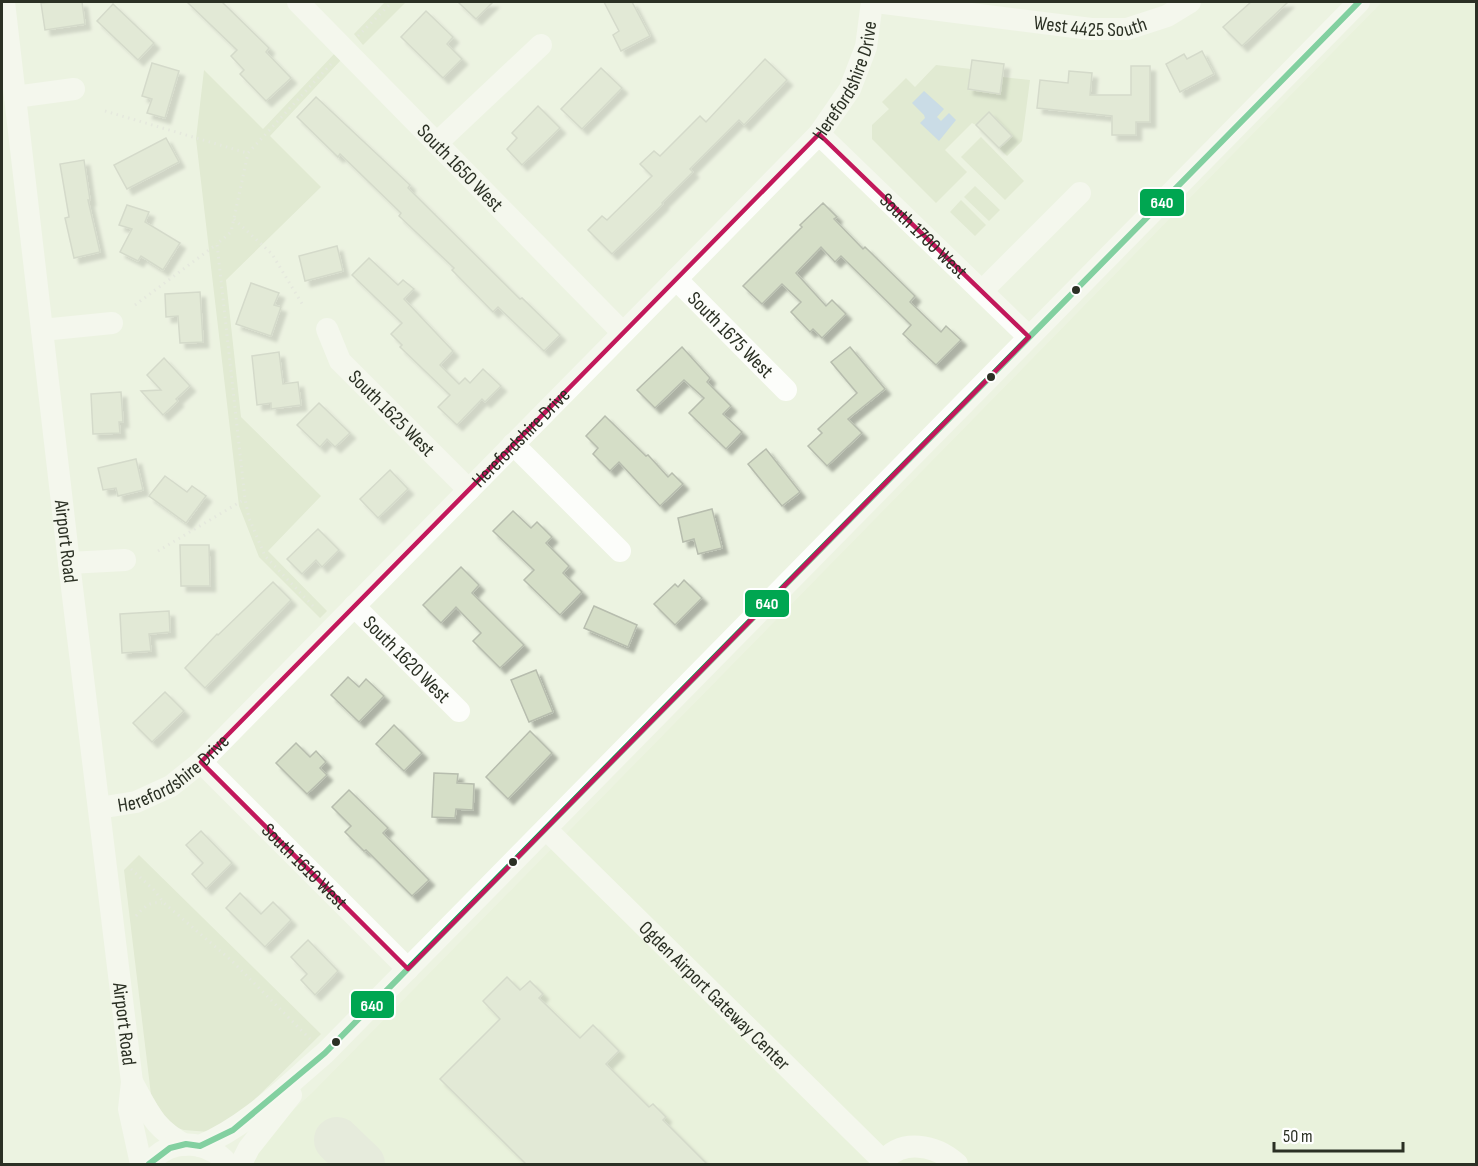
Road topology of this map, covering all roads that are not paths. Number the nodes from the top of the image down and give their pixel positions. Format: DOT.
graph roads {
  1 [pos="4,2"];
  2 [pos="298,2"];
  3 [pos="874,2"];
  4 [pos="1190,2"];
  5 [pos="1359,2"];
  6 [pos="541,45"];
  7 [pos="74,89"];
  8 [pos="15,97"];
  9 [pos="819,134"];
  10 [pos="438,142"];
  11 [pos="1080,193"];
  12 [pos="676,279"];
  13 [pos="982,291"];
  14 [pos="112,323"];
  15 [pos="327,329"];
  16 [pos="42,330"];
  17 [pos="623,333"];
  18 [pos="1029,337"];
  19 [pos="786,390"];
  20 [pos="513,444"];
  21 [pos="469,490"];
  22 [pos="620,551"];
  23 [pos="125,560"];
  24 [pos="69,563"];
  25 [pos="354,606"];
  26 [pos="459,711"];
  27 [pos="201,762"];
  28 [pos="99,808"];
  29 [pos="546,830"];
  30 [pos="408,969"];
  31 [pos="317,1046"];
  32 [pos="132,1082"];
  33 [pos="192,1145"];
  34 [pos="882,1163"];
  35 [pos="141,1164"];
  36 [pos="149,1164"];
  37 [pos="228,1164"];
  38 [pos="241,1164"];
  39 [pos="957,1164"];
  1 -- 8 [label="street, Airport Road"];
  2 -- 10 [label="street, South 1650 West"];
  3 -- 4 [label="street, West 4425 South"];
  3 -- 9 [label="street, Herefordshire Drive"];
  5 -- 18 [label="street"];
  6 -- 10 [label="street"];
  7 -- 8 [label="street"];
  8 -- 16 [label="street, Airport Road"];
  9 -- 12 [label="street, Herefordshire Drive"];
  9 -- 13 [label="street, South 1700 West"];
  10 -- 17 [label="street, South 1650 West"];
  11 -- 13 [label="street"];
  12 -- 17 [label="street, Herefordshire Drive"];
  12 -- 19 [label="street, South 1675 West"];
  13 -- 18 [label="street, South 1700 West"];
  14 -- 16 [label="street"];
  15 -- 21 [label="street, South 1625 West"];
  16 -- 24 [label="street, Airport Road"];
  17 -- 20 [label="street, Herefordshire Drive"];
  18 -- 29 [label="street"];
  20 -- 21 [label="street, Herefordshire Drive"];
  20 -- 22 [label="street"];
  21 -- 25 [label="street, Herefordshire Drive"];
  23 -- 24 [label="street"];
  24 -- 28 [label="street, Airport Road"];
  25 -- 26 [label="street, South 1620 West"];
  25 -- 27 [label="street, Herefordshire Drive"];
  27 -- 28 [label="street, Herefordshire Drive"];
  27 -- 30 [label="street, South 1610 West"];
  28 -- 32 [label="street, Airport Road"];
  29 -- 30 [label="street"];
  29 -- 34 [label="street, Ogden Airport Gateway Center"];
  30 -- 31 [label="street"];
  31 -- 33 [label="street"];
  31 -- 38 [label="street"];
  32 -- 33 [label="street, Airport Road"];
  32 -- 35 [label="street, Airport Road"];
  33 -- 36 [label="street"];
  33 -- 37 [label="street, Airport Road"];
  34 -- 39 [label="street, Ogden Airport Gateway Center"];
}
